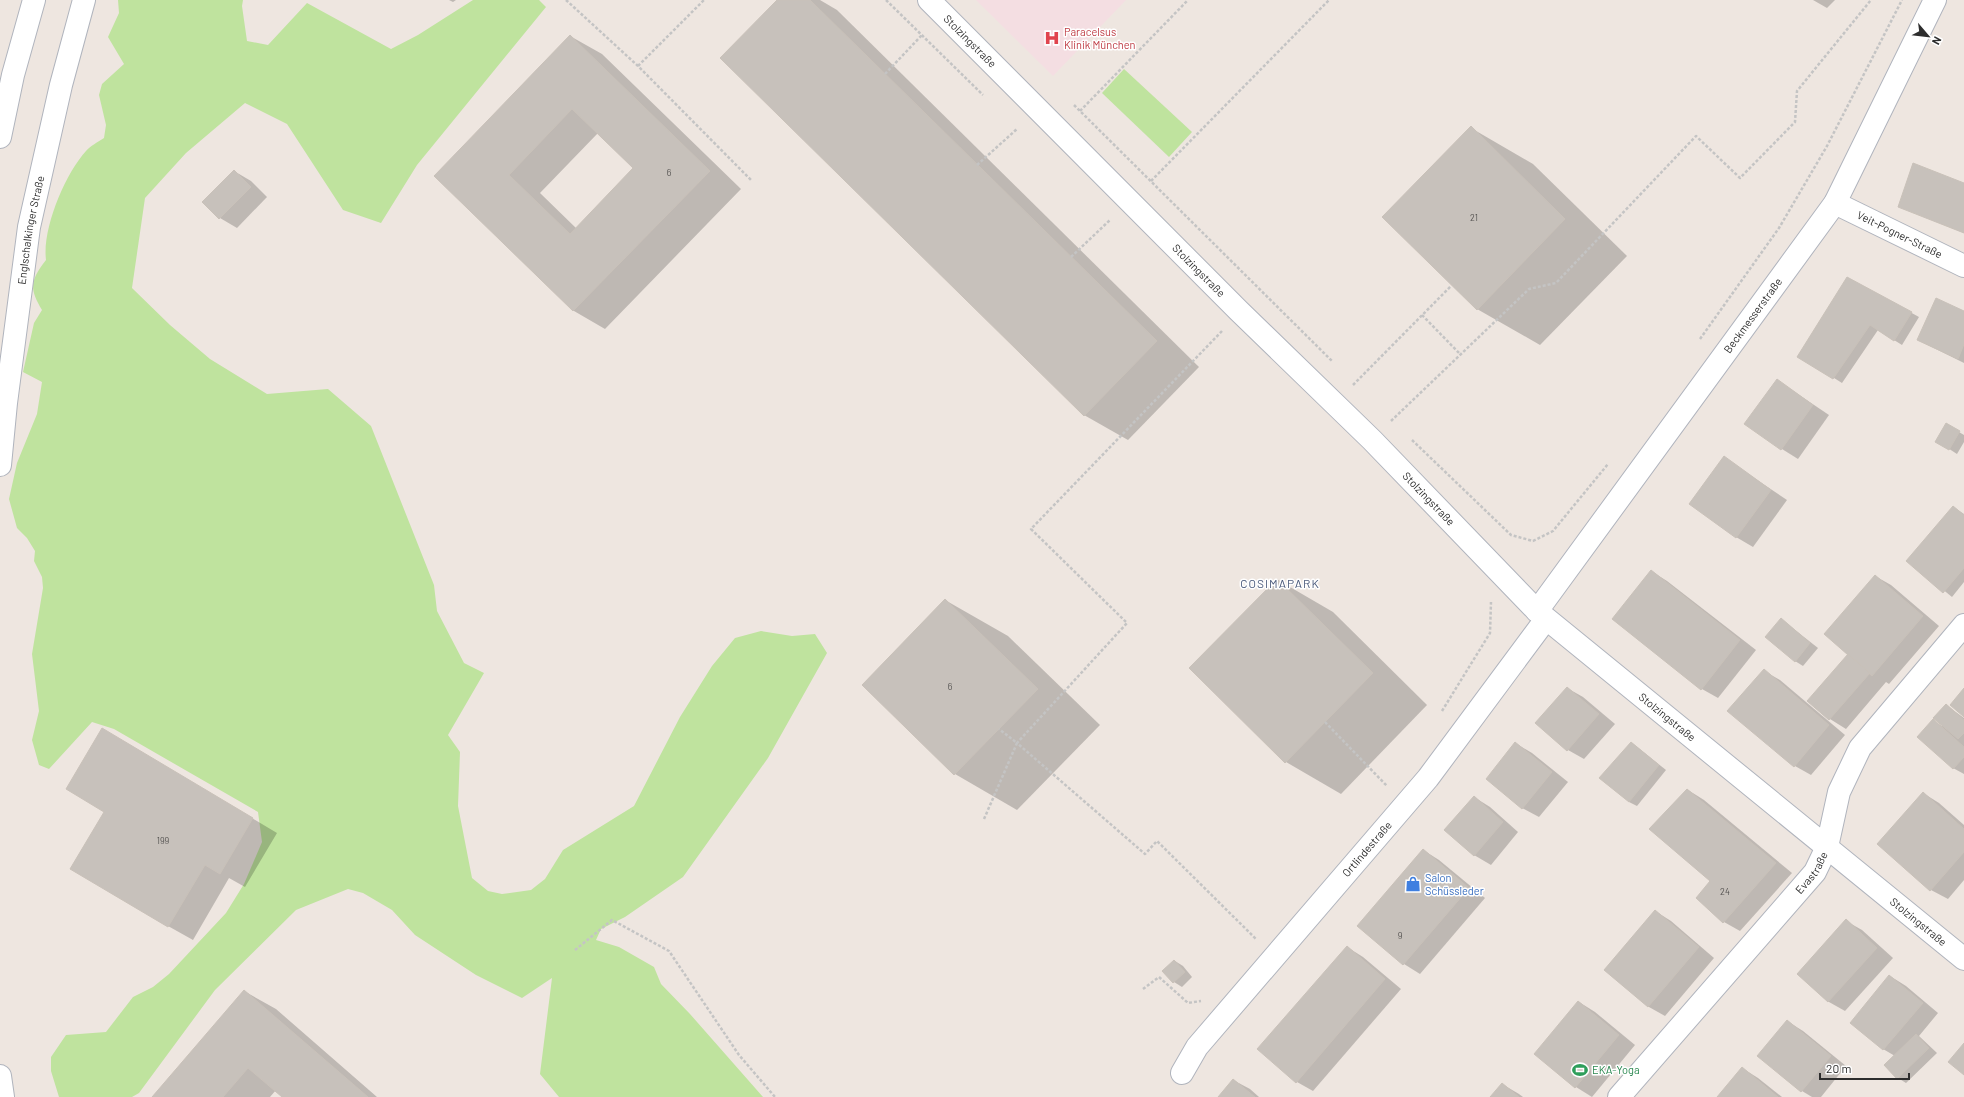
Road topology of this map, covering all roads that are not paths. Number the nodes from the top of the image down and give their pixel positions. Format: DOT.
graph roads {
  1 [pos="34,0"];
  2 [pos="84,0"];
  3 [pos="929,0"];
  4 [pos="1936,0"];
  5 [pos="0,137"];
  6 [pos="1835,203"];
  7 [pos="1964,266"];
  8 [pos="0,465"];
  9 [pos="1542,615"];
  10 [pos="1964,625"];
  11 [pos="1827,847"];
  12 [pos="1964,959"];
  13 [pos="1182,1073"];
  14 [pos="0,1076"];
  15 [pos="3,1097"];
  16 [pos="1619,1097"];
  1 -- 5 [label="street"];
  2 -- 8 [label="street, Englschalkinger Straße"];
  3 -- 9 [label="street, Stolzingstraße"];
  4 -- 6 [label="street, Beckmesserstraße"];
  6 -- 7 [label="street, Veit-Pogner-Straße"];
  6 -- 9 [label="street, Beckmesserstraße"];
  9 -- 11 [label="street, Stolzingstraße"];
  9 -- 13 [label="street, Ortlindestraße"];
  10 -- 11 [label="street, Evastraße"];
  11 -- 12 [label="street, Stolzingstraße"];
  11 -- 16 [label="street, Evastraße"];
  14 -- 15 [label="street"];
}
